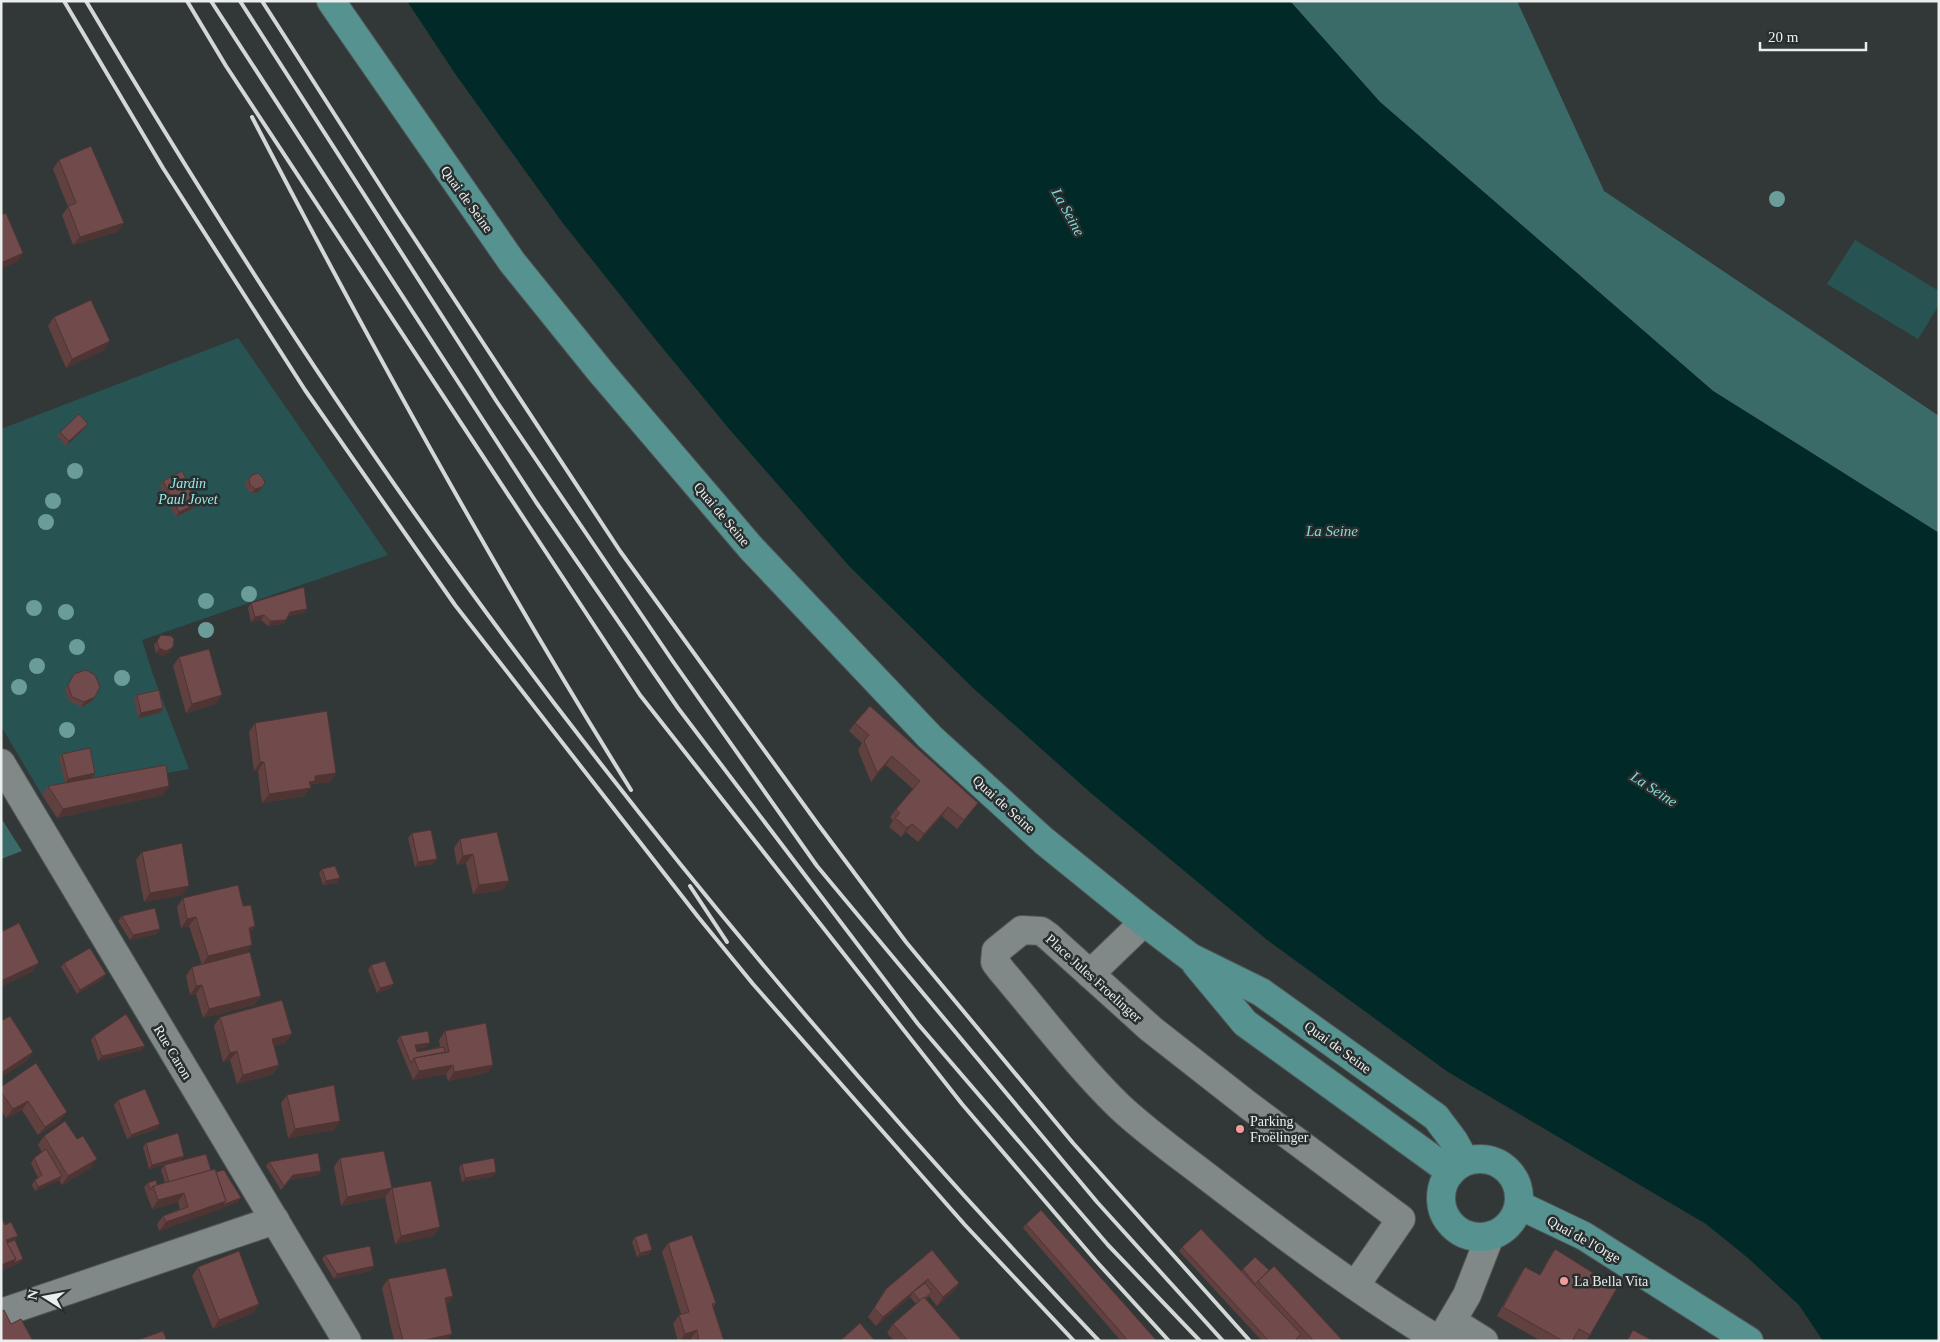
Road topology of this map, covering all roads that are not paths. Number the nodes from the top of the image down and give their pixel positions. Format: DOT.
graph roads {
  1 [pos="331,1"];
  2 [pos="1,763"];
  3 [pos="1144,922"];
  4 [pos="1190,957"];
  5 [pos="1090,974"];
  6 [pos="1458,1166"];
  7 [pos="1519,1205"];
  8 [pos="275,1220"];
  9 [pos="1490,1236"];
  10 [pos="1355,1286"];
  11 [pos="1,1313"];
  12 [pos="1444,1334"];
  13 [pos="342,1339"];
  14 [pos="1484,1341"];
  15 [pos="1749,1341"];
  1 -- 3 [label="main road, Quai de Seine"];
  2 -- 8 [label="street, Rue Caron"];
  3 -- 4 [label="main road, Quai de Seine"];
  3 -- 5 [label="street"];
  4 -- 6 [label="main road, Quai de Seine"];
  4 -- 6 [label="main road, Quai de Seine"];
  5 -- 10 [label="street, Place Jules Froelinger"];
  5 -- 10 [label="street, Place Jules Froelinger"];
  6 -- 7 [label="main road"];
  6 -- 9 [label="main road"];
  7 -- 9 [label="main road"];
  7 -- 15 [label="main road, Quai de l'Orge"];
  8 -- 11 [label="street"];
  8 -- 13 [label="street, Rue Caron"];
  9 -- 12 [label="street"];
  10 -- 12 [label="street, Place Jules Froelinger"];
  12 -- 14 [label="street, Place Jules Froelinger"];
}
